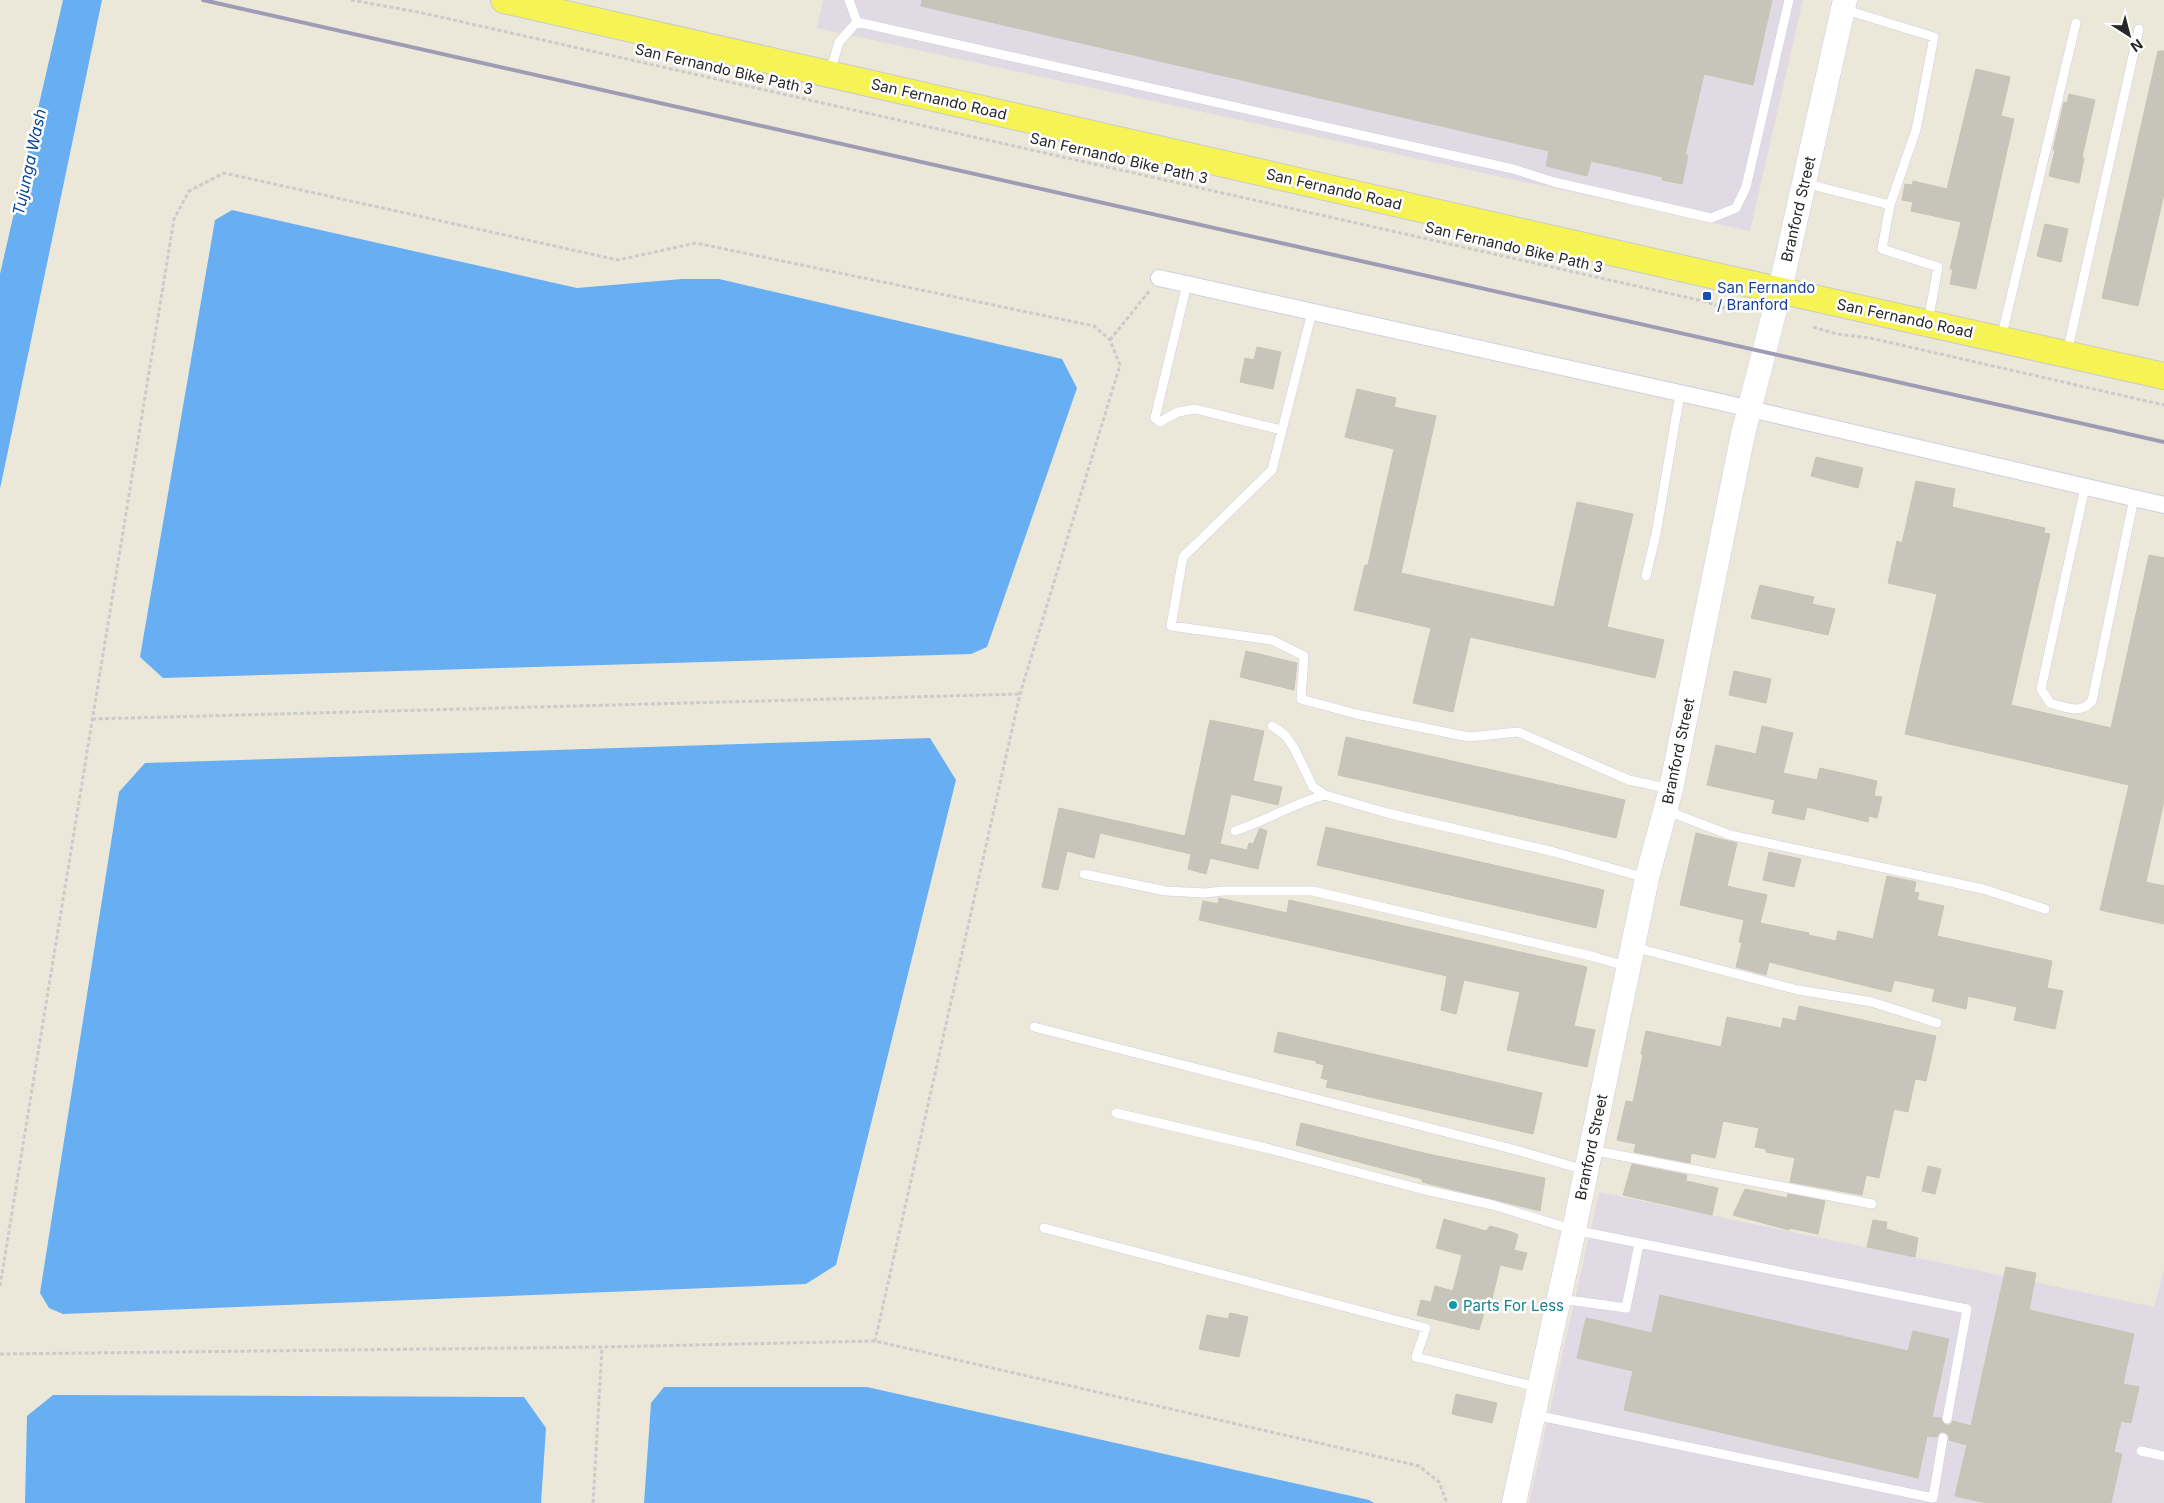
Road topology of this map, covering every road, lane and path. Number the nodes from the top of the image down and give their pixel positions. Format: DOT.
graph roads {
  1 [pos="351,0"];
  2 [pos="504,0"];
  3 [pos="849,0"];
  4 [pos="1788,0"];
  5 [pos="1844,5"];
  6 [pos="857,22"];
  7 [pos="2076,23"];
  8 [pos="2139,29"];
  9 [pos="830,74"];
  10 [pos="1804,183"];
  11 [pos="1890,205"];
  12 [pos="1160,278"];
  13 [pos="1187,284"];
  14 [pos="1780,290"];
  15 [pos="1734,311"];
  16 [pos="1312,312"];
  17 [pos="1928,323"];
  18 [pos="1813,327"];
  19 [pos="2001,339"];
  20 [pos="1110,340"];
  21 [pos="2067,354"];
  22 [pos="2164,376"];
  23 [pos="1680,394"];
  24 [pos="2164,405"];
  25 [pos="1750,410"];
  26 [pos="1282,430"];
  27 [pos="2085,487"];
  28 [pos="2134,498"];
  29 [pos="2164,506"];
  30 [pos="1646,576"];
  31 [pos="1020,694"];
  32 [pos="92,719"];
  33 [pos="1272,726"];
  34 [pos="1325,795"];
  35 [pos="1668,800"];
  36 [pos="1235,831"];
  37 [pos="1084,874"];
  38 [pos="1647,878"];
  39 [pos="2045,909"];
  40 [pos="1631,957"];
  41 [pos="1937,1023"];
  42 [pos="1034,1027"];
  43 [pos="1116,1113"];
  44 [pos="1588,1160"];
  45 [pos="1872,1204"];
  46 [pos="1044,1228"];
  47 [pos="1574,1230"];
  48 [pos="1640,1244"];
  49 [pos="0,1286"];
  50 [pos="1558,1299"];
  51 [pos="875,1341"];
  52 [pos="602,1347"];
  53 [pos="0,1354"];
  54 [pos="1540,1388"];
  55 [pos="1535,1415"];
  56 [pos="1947,1419"];
  57 [pos="1943,1438"];
  58 [pos="2141,1451"];
  59 [pos="2164,1456"];
  60 [pos="592,1503"];
  61 [pos="1447,1503"];
  62 [pos="1514,1503"];
  1 -- 15 [label="path, San Fernando Bike Path 3"];
  2 -- 9 [label="main road, San Fernando Road"];
  3 -- 6 [label="lane"];
  4 -- 6 [label="lane"];
  5 -- 10 [label="main road, Branford Street"];
  5 -- 11 [label="lane"];
  6 -- 9 [label="lane"];
  7 -- 19 [label="lane"];
  8 -- 21 [label="lane"];
  9 -- 14 [label="main road, San Fernando Road"];
  10 -- 11 [label="lane"];
  10 -- 14 [label="main road, Branford Street"];
  11 -- 17 [label="lane"];
  12 -- 13 [label="street"];
  12 -- 20 [label="path"];
  13 -- 16 [label="street"];
  13 -- 26 [label="lane"];
  14 -- 17 [label="main road, San Fernando Road"];
  14 -- 25 [label="main road, Branford Street"];
  16 -- 23 [label="street"];
  16 -- 26 [label="lane"];
  17 -- 19 [label="main road, San Fernando Road"];
  18 -- 24 [label="path"];
  19 -- 21 [label="main road, San Fernando Road"];
  20 -- 31 [label="path"];
  20 -- 32 [label="path"];
  21 -- 22 [label="main road, San Fernando Road"];
  23 -- 25 [label="street"];
  23 -- 30 [label="lane"];
  25 -- 27 [label="street"];
  25 -- 35 [label="main road, Branford Street"];
  26 -- 35 [label="lane"];
  27 -- 28 [label="street"];
  27 -- 28 [label="lane"];
  28 -- 29 [label="street"];
  31 -- 32 [label="path"];
  31 -- 51 [label="path"];
  32 -- 49 [label="path"];
  33 -- 34 [label="lane"];
  34 -- 36 [label="lane"];
  34 -- 38 [label="lane"];
  35 -- 38 [label="main road, Branford Street"];
  35 -- 39 [label="lane"];
  37 -- 40 [label="lane"];
  38 -- 40 [label="main road, Branford Street"];
  40 -- 41 [label="lane"];
  40 -- 44 [label="main road, Branford Street"];
  42 -- 44 [label="lane"];
  43 -- 47 [label="lane"];
  44 -- 45 [label="lane"];
  44 -- 47 [label="main road, Branford Street"];
  46 -- 54 [label="lane"];
  47 -- 48 [label="lane"];
  47 -- 50 [label="main road, Branford Street"];
  48 -- 50 [label="lane"];
  48 -- 56 [label="lane"];
  50 -- 54 [label="main road, Branford Street"];
  51 -- 52 [label="path"];
  51 -- 61 [label="path"];
  52 -- 53 [label="path"];
  52 -- 60 [label="path"];
  54 -- 55 [label="main road, Branford Street"];
  55 -- 57 [label="lane"];
  55 -- 62 [label="main road, Branford Street"];
  58 -- 59 [label="lane"];
}
